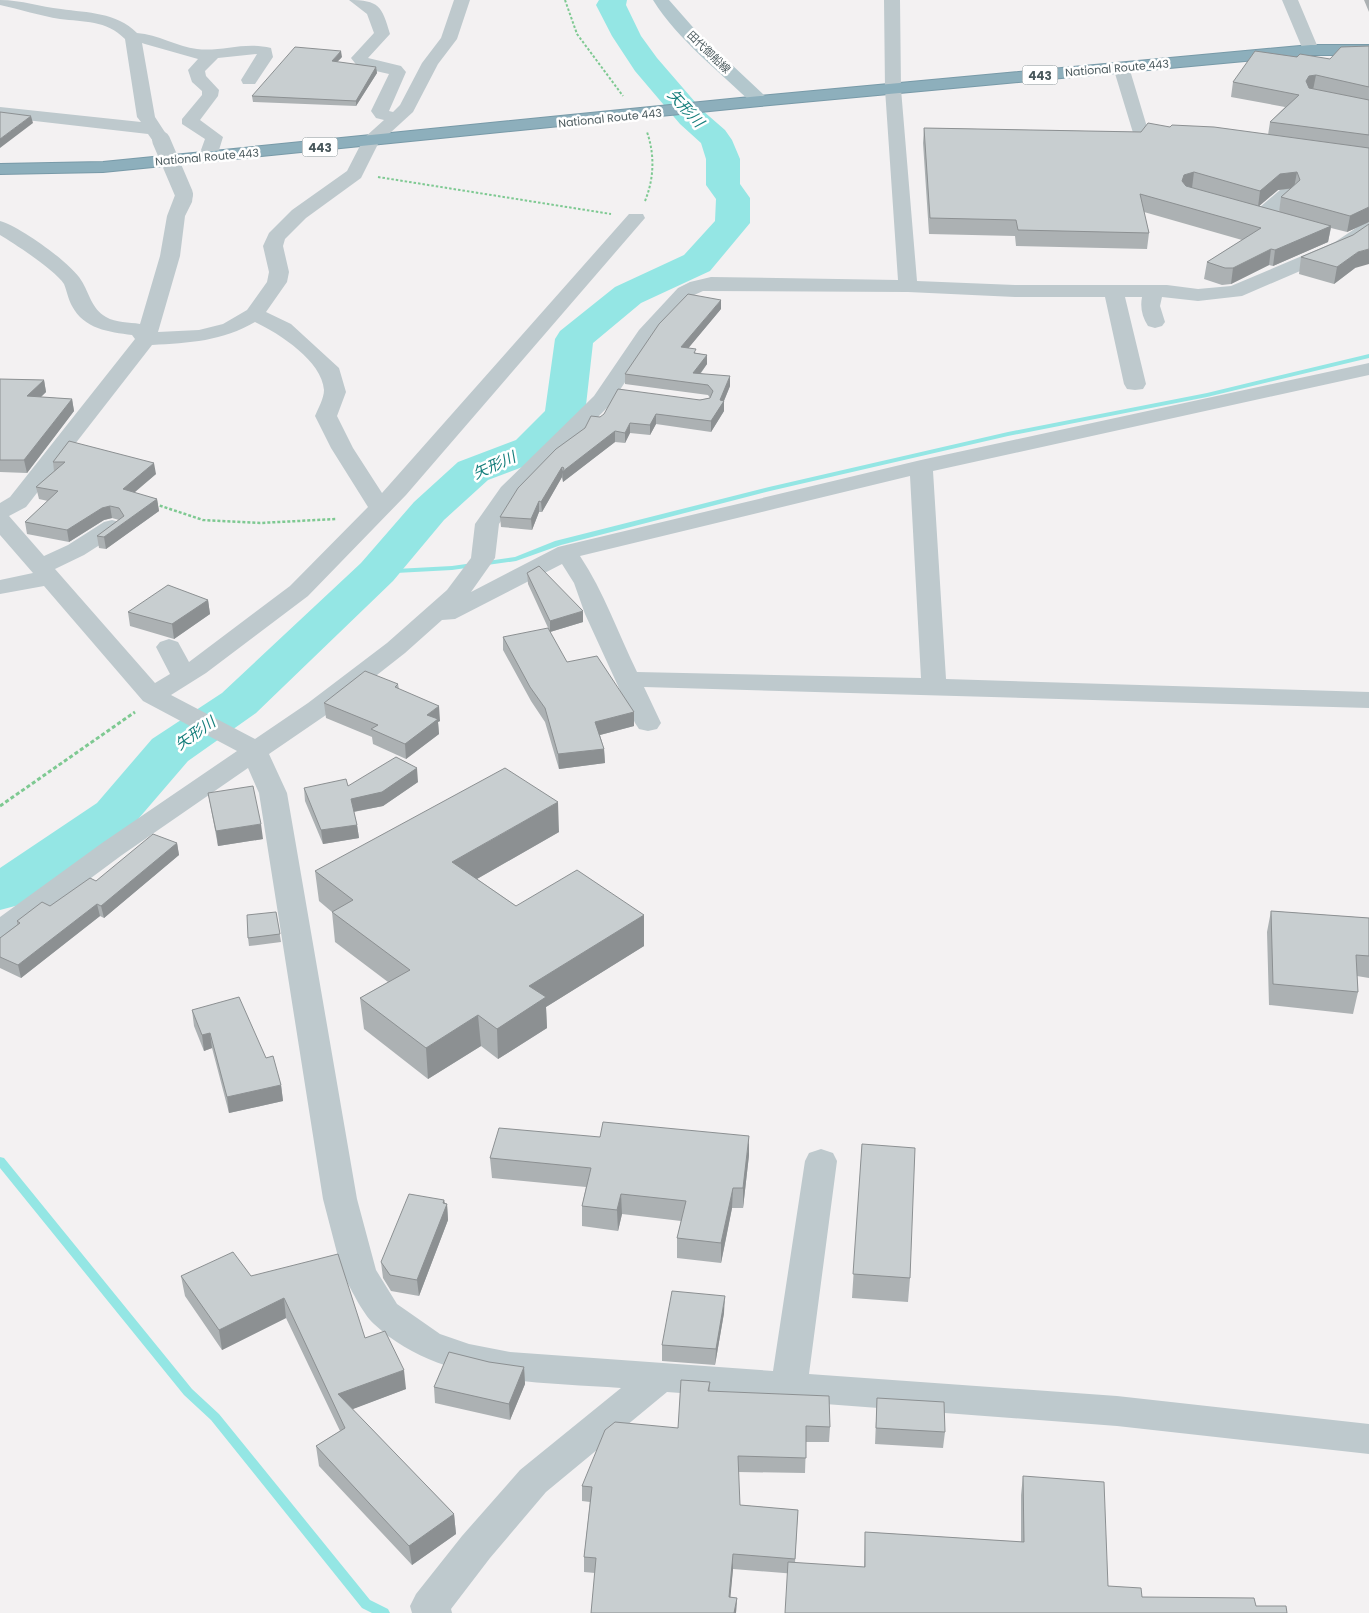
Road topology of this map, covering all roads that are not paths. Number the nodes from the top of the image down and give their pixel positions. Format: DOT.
graph roads {
  1 [pos="0,0"];
  2 [pos="82,0"];
  3 [pos="358,0"];
  4 [pos="462,0"];
  5 [pos="661,0"];
  6 [pos="892,0"];
  7 [pos="1290,0"];
  8 [pos="94,16"];
  9 [pos="133,38"];
  10 [pos="1311,50"];
  11 [pos="1369,50"];
  12 [pos="211,56"];
  13 [pos="1121,68"];
  14 [pos="249,80"];
  15 [pos="893,90"];
  16 [pos="760,101"];
  17 [pos="0,112"];
  18 [pos="21,115"];
  19 [pos="397,118"];
  20 [pos="0,129"];
  21 [pos="158,135"];
  22 [pos="1194,135"];
  23 [pos="370,142"];
  24 [pos="213,158"];
  25 [pos="0,169"];
  26 [pos="1287,194"];
  27 [pos="1260,217"];
  28 [pos="636,218"];
  29 [pos="0,226"];
  30 [pos="1369,228"];
  31 [pos="1322,234"];
  32 [pos="1350,241"];
  33 [pos="908,286"];
  34 [pos="1114,291"];
  35 [pos="1154,291"];
  36 [pos="254,314"];
  37 [pos="1156,322"];
  38 [pos="146,339"];
  39 [pos="1369,369"];
  40 [pos="1135,384"];
  41 [pos="921,467"];
  42 [pos="377,510"];
  43 [pos="0,512"];
  44 [pos="0,520"];
  45 [pos="112,527"];
  46 [pos="566,552"];
  47 [pos="46,571"];
  48 [pos="0,587"];
  49 [pos="416,631"];
  50 [pos="169,647"];
  51 [pos="184,676"];
  52 [pos="628,679"];
  53 [pos="934,686"];
  54 [pos="158,700"];
  55 [pos="1369,700"];
  56 [pos="648,723"];
  57 [pos="249,747"];
  58 [pos="0,931"];
  59 [pos="821,1160"];
  60 [pos="659,1378"];
  61 [pos="789,1388"];
  62 [pos="1369,1439"];
  63 [pos="432,1613"];
  1 -- 8 [label="street"];
  2 -- 8 [label="street"];
  3 -- 19 [label="street"];
  4 -- 19 [label="street"];
  5 -- 16 [label="main road, 田代御船線"];
  6 -- 15 [label="street"];
  7 -- 10 [label="street"];
  8 -- 9 [label="street"];
  9 -- 12 [label="street"];
  9 -- 21 [label="street"];
  10 -- 11 [label="highway, National Route 443 / 443"];
  10 -- 13 [label="highway, National Route 443 / 443"];
  12 -- 14 [label="street"];
  12 -- 24 [label="street"];
  13 -- 15 [label="highway, National Route 443 / 443"];
  13 -- 22 [label="street"];
  15 -- 16 [label="highway, National Route 443 / 443"];
  15 -- 33 [label="street"];
  16 -- 23 [label="highway, National Route 443 / 443"];
  17 -- 18 [label="street"];
  18 -- 20 [label="street"];
  18 -- 21 [label="street"];
  19 -- 23 [label="street"];
  21 -- 38 [label="street, bridge"];
  23 -- 24 [label="highway, National Route 443 / 443"];
  23 -- 36 [label="street"];
  24 -- 25 [label="highway, National Route 443 / 443"];
  26 -- 27 [label="street"];
  28 -- 42 [label="street"];
  29 -- 38 [label="street"];
  30 -- 32 [label="street"];
  31 -- 32 [label="street"];
  32 -- 35 [label="street"];
  33 -- 34 [label="street"];
  33 -- 49 [label="street"];
  34 -- 35 [label="street"];
  34 -- 40 [label="street"];
  35 -- 37 [label="street"];
  36 -- 38 [label="street"];
  36 -- 42 [label="street"];
  38 -- 43 [label="street"];
  39 -- 41 [label="street"];
  41 -- 46 [label="street"];
  41 -- 53 [label="street"];
  42 -- 51 [label="street"];
  44 -- 47 [label="street"];
  45 -- 47 [label="street"];
  46 -- 49 [label="street"];
  46 -- 52 [label="street"];
  47 -- 48 [label="street"];
  47 -- 54 [label="street"];
  49 -- 57 [label="street"];
  50 -- 51 [label="street"];
  51 -- 54 [label="street"];
  52 -- 53 [label="street"];
  52 -- 56 [label="street"];
  53 -- 55 [label="street"];
  54 -- 57 [label="street"];
  57 -- 58 [label="street"];
  57 -- 60 [label="street"];
  59 -- 61 [label="street"];
  60 -- 61 [label="street"];
  60 -- 63 [label="street"];
  61 -- 62 [label="street"];
}
